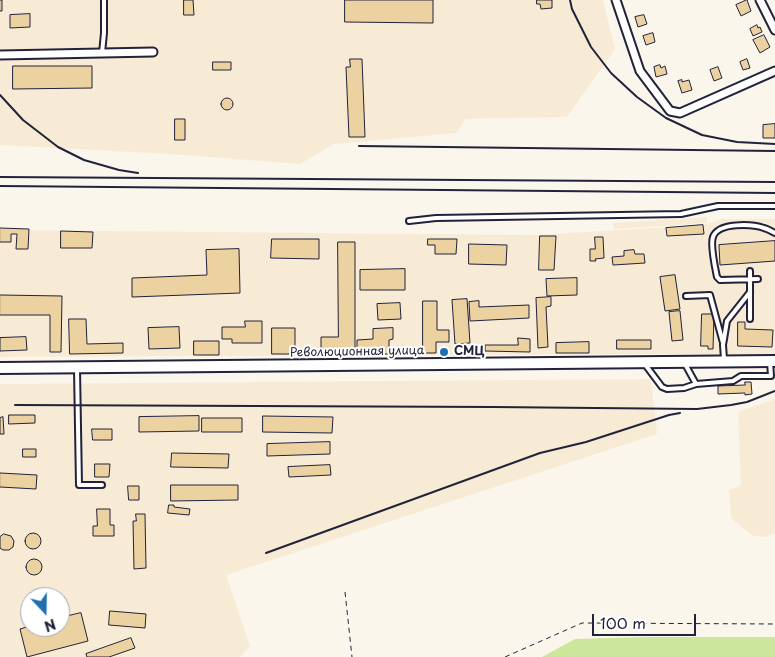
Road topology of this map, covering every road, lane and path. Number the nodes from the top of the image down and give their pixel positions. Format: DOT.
graph roads {
  1 [pos="104,0"];
  2 [pos="616,0"];
  3 [pos="760,0"];
  4 [pos="775,30"];
  5 [pos="153,52"];
  6 [pos="102,53"];
  7 [pos="0,56"];
  8 [pos="775,71"];
  9 [pos="775,206"];
  10 [pos="409,221"];
  11 [pos="775,233"];
  12 [pos="750,271"];
  13 [pos="750,279"];
  14 [pos="758,279"];
  15 [pos="750,292"];
  16 [pos="686,296"];
  17 [pos="750,319"];
  18 [pos="724,345"];
  19 [pos="684,361"];
  20 [pos="725,361"];
  21 [pos="740,361"];
  22 [pos="772,361"];
  23 [pos="642,362"];
  24 [pos="77,367"];
  25 [pos="0,368"];
  26 [pos="741,376"];
  27 [pos="696,384"];
  28 [pos="102,486"];
  29 [pos="345,592"];
  30 [pos="775,624"];
  31 [pos="352,657"];
  32 [pos="505,657"];
  1 -- 6 [label="lane"];
  2 -- 8 [label="street"];
  3 -- 4 [label="street"];
  5 -- 6 [label="street"];
  6 -- 7 [label="street"];
  9 -- 10 [label="lane"];
  11 -- 13 [label="lane"];
  12 -- 13 [label="lane"];
  13 -- 14 [label="lane"];
  13 -- 15 [label="lane"];
  15 -- 17 [label="lane"];
  15 -- 18 [label="lane"];
  16 -- 18 [label="lane"];
  18 -- 20 [label="lane"];
  19 -- 20 [label="main road, Революционная улица"];
  19 -- 23 [label="main road, Революционная улица"];
  19 -- 27 [label="lane"];
  20 -- 21 [label="main road, Революционная улица"];
  21 -- 22 [label="main road, Революционная улица"];
  21 -- 26 [label="lane"];
  22 -- 26 [label="lane"];
  23 -- 24 [label="main road, Революционная улица"];
  23 -- 27 [label="lane"];
  24 -- 25 [label="main road, Революционная улица"];
  24 -- 28 [label="lane"];
  26 -- 27 [label="lane"];
  29 -- 31 [label="path"];
  30 -- 32 [label="path"];
}
